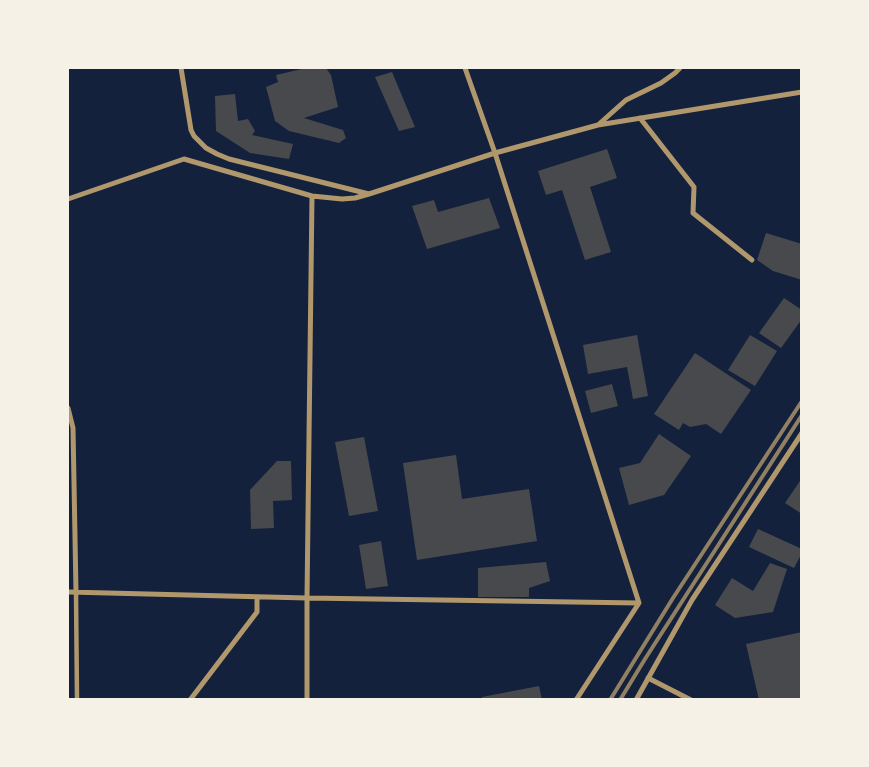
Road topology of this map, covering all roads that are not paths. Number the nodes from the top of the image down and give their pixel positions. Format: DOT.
graph roads {
  1 [pos="181,68"];
  2 [pos="465,68"];
  3 [pos="680,68"];
  4 [pos="802,92"];
  5 [pos="640,118"];
  6 [pos="598,125"];
  7 [pos="495,153"];
  8 [pos="369,194"];
  9 [pos="312,196"];
  10 [pos="68,199"];
  11 [pos="752,260"];
  12 [pos="68,408"];
  13 [pos="802,434"];
  14 [pos="68,592"];
  15 [pos="76,592"];
  16 [pos="257,597"];
  17 [pos="307,598"];
  18 [pos="639,603"];
  19 [pos="648,678"];
  20 [pos="77,700"];
  21 [pos="190,700"];
  22 [pos="307,700"];
  23 [pos="576,700"];
  24 [pos="636,700"];
  25 [pos="691,700"];
  1 -- 8 [label="street"];
  2 -- 7 [label="street"];
  3 -- 6 [label="street"];
  4 -- 5 [label="street"];
  5 -- 6 [label="street"];
  5 -- 11 [label="street"];
  6 -- 7 [label="street"];
  7 -- 8 [label="street"];
  7 -- 18 [label="street"];
  8 -- 9 [label="street"];
  9 -- 10 [label="street"];
  9 -- 17 [label="street"];
  12 -- 15 [label="street"];
  13 -- 19 [label="street"];
  14 -- 15 [label="street"];
  15 -- 16 [label="street"];
  15 -- 20 [label="street"];
  16 -- 17 [label="street"];
  16 -- 21 [label="street"];
  17 -- 18 [label="street"];
  17 -- 22 [label="street"];
  18 -- 23 [label="street"];
  19 -- 24 [label="street"];
  19 -- 25 [label="street"];
}
